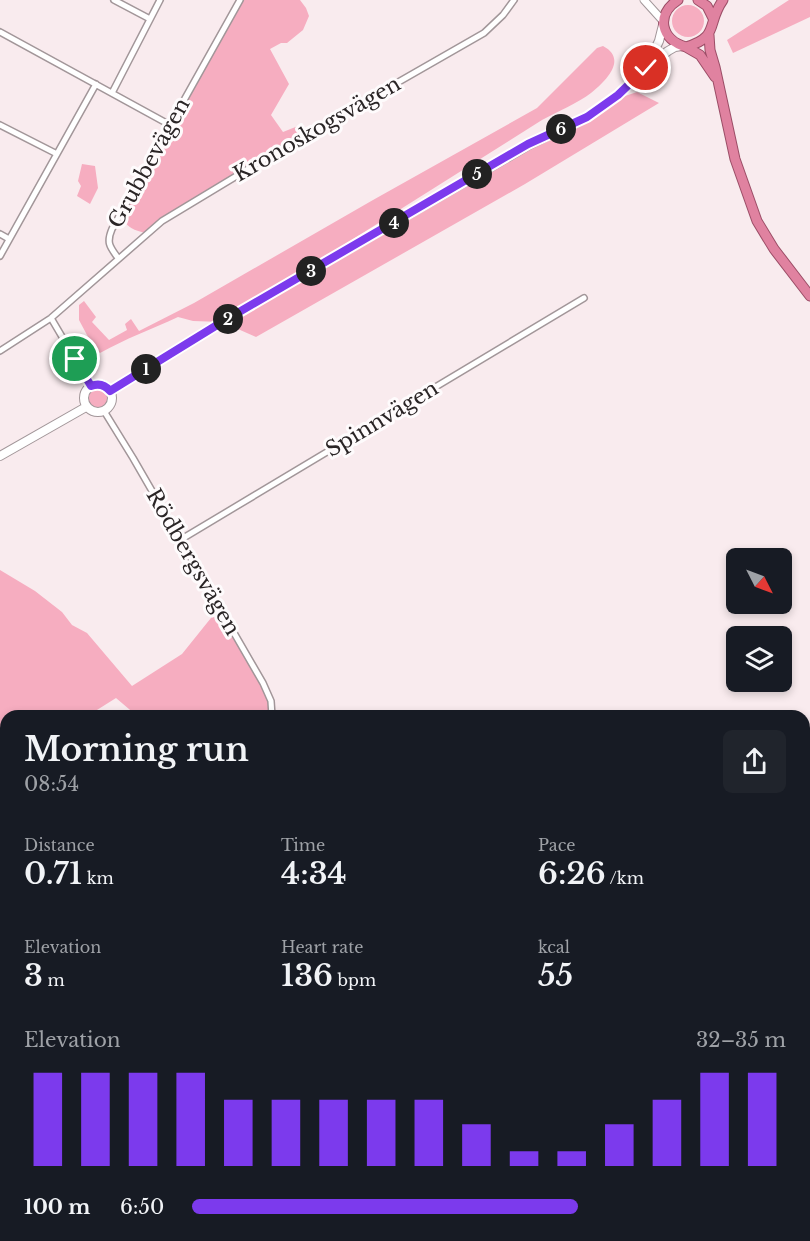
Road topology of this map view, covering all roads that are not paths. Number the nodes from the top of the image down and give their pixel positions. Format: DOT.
graph roads {
  1 [pos="114,0"];
  2 [pos="160,0"];
  3 [pos="240,0"];
  4 [pos="514,0"];
  5 [pos="644,0"];
  6 [pos="676,0"];
  7 [pos="698,0"];
  8 [pos="723,0"];
  9 [pos="713,18"];
  10 [pos="150,19"];
  11 [pos="663,23"];
  12 [pos="0,32"];
  13 [pos="709,34"];
  14 [pos="684,47"];
  15 [pos="646,68"];
  16 [pos="717,80"];
  17 [pos="96,84"];
  18 [pos="111,93"];
  19 [pos="170,124"];
  20 [pos="0,125"];
  21 [pos="57,154"];
  22 [pos="0,234"];
  23 [pos="9,239"];
  24 [pos="0,255"];
  25 [pos="118,258"];
  26 [pos="810,296"];
  27 [pos="584,298"];
  28 [pos="51,318"];
  29 [pos="1,348"];
  30 [pos="91,386"];
  31 [pos="110,391"];
  32 [pos="86,407"];
  33 [pos="104,411"];
  34 [pos="0,456"];
  35 [pos="180,540"];
  36 [pos="272,710"];
  1 -- 10 [label="street"];
  2 -- 10 [label="street"];
  3 -- 19 [label="street, Grubbevägen"];
  4 -- 25 [label="street, Kronoskogsvägen"];
  5 -- 11 [label="street"];
  6 -- 11 [label="highway"];
  7 -- 9 [label="highway"];
  8 -- 9 [label="highway"];
  9 -- 13 [label="highway"];
  10 -- 18 [label="street"];
  11 -- 14 [label="highway"];
  11 -- 15 [label="main road"];
  12 -- 17 [label="street"];
  13 -- 14 [label="highway"];
  13 -- 16 [label="highway"];
  14 -- 15 [label="main road"];
  14 -- 16 [label="highway"];
  15 -- 31 [label="main road"];
  16 -- 26 [label="highway"];
  17 -- 18 [label="street"];
  17 -- 21 [label="street"];
  18 -- 19 [label="street"];
  19 -- 25 [label="street, Grubbevägen"];
  20 -- 21 [label="street"];
  21 -- 23 [label="street"];
  22 -- 23 [label="street"];
  23 -- 24 [label="street"];
  25 -- 28 [label="street, Grubbevägen"];
  27 -- 35 [label="street, Spinnvägen"];
  28 -- 29 [label="street, Grubbevägen"];
  28 -- 30 [label="street"];
  30 -- 31 [label="main road"];
  30 -- 32 [label="main road"];
  31 -- 33 [label="main road"];
  32 -- 33 [label="main road"];
  32 -- 34 [label="main road"];
  33 -- 35 [label="street, Rödbergsvägen"];
  35 -- 36 [label="street, Rödbergsvägen"];
}
